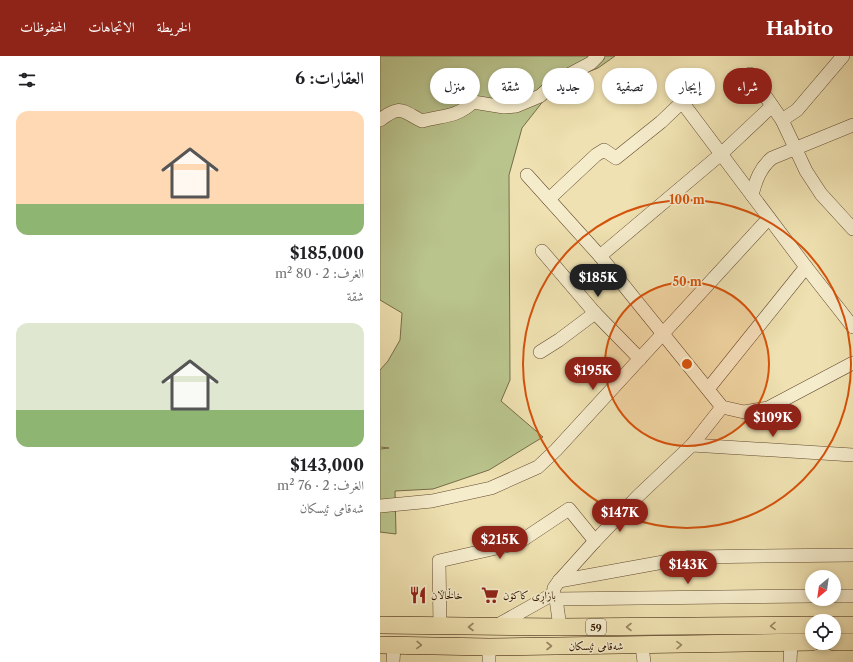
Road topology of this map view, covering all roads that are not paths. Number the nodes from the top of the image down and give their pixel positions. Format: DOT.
graph roads {
  1 [pos="598,56"];
  2 [pos="843,56"];
  3 [pos="772,106"];
  4 [pos="380,120"];
  5 [pos="782,120"];
  6 [pos="853,125"];
  7 [pos="795,148"];
  8 [pos="721,154"];
  9 [pos="527,175"];
  10 [pos="752,195"];
  11 [pos="549,199"];
  12 [pos="769,218"];
  13 [pos="853,229"];
  14 [pos="542,251"];
  15 [pos="600,256"];
  16 [pos="806,267"];
  17 [pos="595,313"];
  18 [pos="853,327"];
  19 [pos="663,334"];
  20 [pos="540,352"];
  21 [pos="640,359"];
  22 [pos="853,362"];
  23 [pos="708,389"];
  24 [pos="722,408"];
  25 [pos="692,445"];
  26 [pos="853,455"];
  27 [pos="380,506"];
  28 [pos="595,541"];
  29 [pos="853,556"];
  30 [pos="559,581"];
  31 [pos="555,596"];
  32 [pos="805,596"];
  33 [pos="841,596"];
  34 [pos="853,596"];
  35 [pos="853,624"];
  36 [pos="380,625"];
  37 [pos="805,625"];
  38 [pos="841,625"];
  39 [pos="440,626"];
  40 [pos="495,627"];
  41 [pos="560,627"];
  42 [pos="805,642"];
  43 [pos="841,642"];
  44 [pos="853,642"];
  45 [pos="791,643"];
  46 [pos="387,645"];
  47 [pos="643,654"];
  48 [pos="489,655"];
  49 [pos="393,662"];
  50 [pos="790,662"];
  1 -- 4 [label="street"];
  2 -- 5 [label="street"];
  3 -- 5 [label="street"];
  3 -- 8 [label="street"];
  5 -- 7 [label="street"];
  6 -- 7 [label="street"];
  7 -- 10 [label="street"];
  7 -- 13 [label="street"];
  8 -- 10 [label="street"];
  8 -- 11 [label="street"];
  8 -- 15 [label="street"];
  9 -- 11 [label="street"];
  10 -- 12 [label="street"];
  11 -- 15 [label="street"];
  12 -- 16 [label="street"];
  12 -- 19 [label="street"];
  14 -- 17 [label="street"];
  15 -- 19 [label="street"];
  16 -- 18 [label="street"];
  16 -- 23 [label="street"];
  17 -- 20 [label="street"];
  17 -- 21 [label="street"];
  19 -- 21 [label="street"];
  19 -- 23 [label="street"];
  21 -- 27 [label="street"];
  22 -- 24 [label="street"];
  23 -- 24 [label="street"];
  24 -- 25 [label="street"];
  25 -- 26 [label="street"];
  25 -- 28 [label="street"];
  28 -- 30 [label="street"];
  28 -- 39 [label="street"];
  29 -- 30 [label="street"];
  30 -- 31 [label="street"];
  31 -- 32 [label="street"];
  31 -- 40 [label="street"];
  31 -- 41 [label="street"];
  33 -- 34 [label="street"];
  35 -- 38 [label="main road"];
  36 -- 39 [label="main road, شەقامی ئیسکان / 59"];
  37 -- 41 [label="main road, شەقامی ئیسکان / 59, one-way"];
  40 -- 39 [label="main road, شەقامی ئیسکان / 59, one-way"];
  40 -- 41 [label="main road, شەقامی ئیسکان / 59"];
  42 -- 45 [label="main road, شەقامی ئیسکان / 59"];
  43 -- 44 [label="main road"];
  47 -- 45 [label="main road, شەقامی ئیسکان / 59, one-way"];
  45 -- 50 [label="street"];
  46 -- 48 [label="main road, شەقامی ئیسکان / 59, one-way"];
  46 -- 49 [label="street"];
  48 -- 47 [label="main road, شەقامی ئیسکان / 59, one-way"];
}
